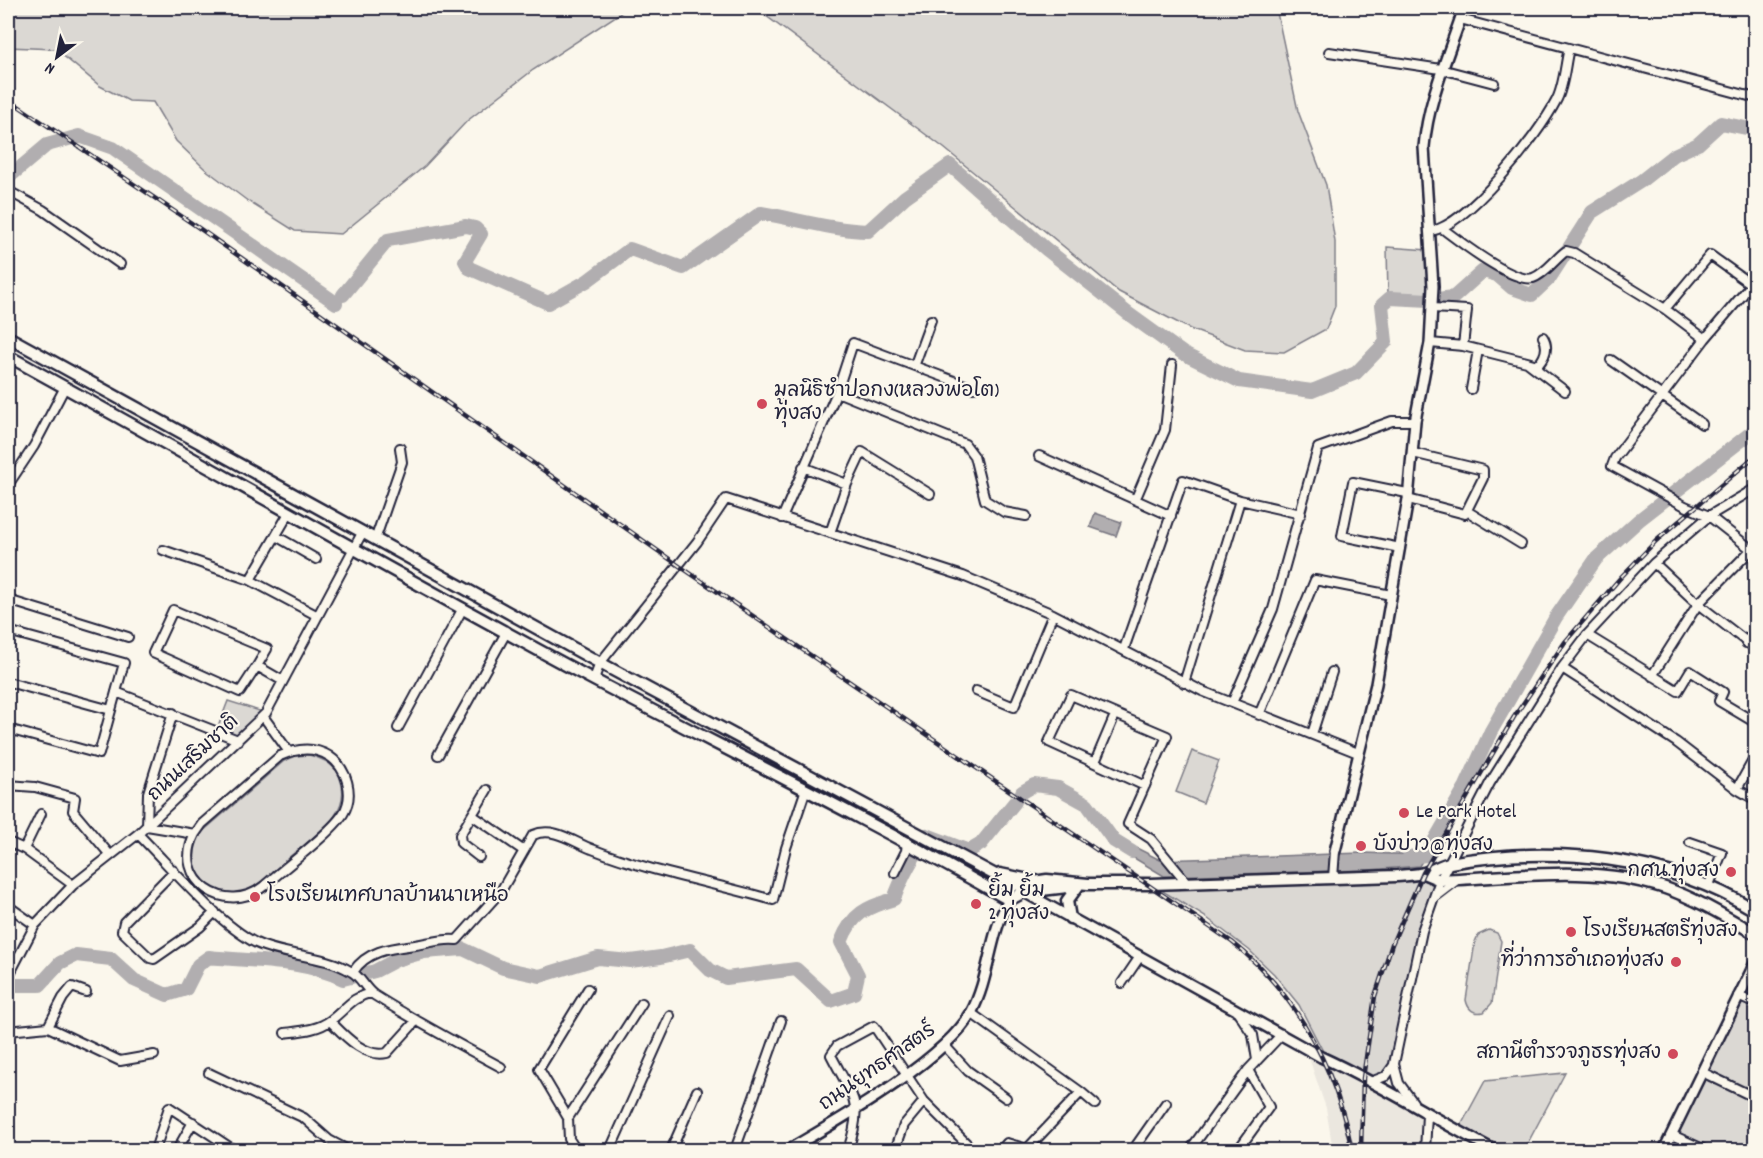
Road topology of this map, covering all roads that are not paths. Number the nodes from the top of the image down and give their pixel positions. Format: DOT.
graph roads {
  1 [pos="1464,8"];
  2 [pos="1460,19"];
  3 [pos="1569,48"];
  4 [pos="1329,52"];
  5 [pos="1442,69"];
  6 [pos="1494,83"];
  7 [pos="1755,98"];
  8 [pos="8,195"];
  9 [pos="1443,229"];
  10 [pos="1431,231"];
  11 [pos="120,264"];
  12 [pos="1753,286"];
  13 [pos="1432,306"];
  14 [pos="1665,309"];
  15 [pos="931,320"];
  16 [pos="8,337"];
  17 [pos="1544,337"];
  18 [pos="1705,339"];
  19 [pos="1430,343"];
  20 [pos="1463,346"];
  21 [pos="1478,350"];
  22 [pos="8,356"];
  23 [pos="1611,360"];
  24 [pos="1527,362"];
  25 [pos="915,364"];
  26 [pos="1172,365"];
  27 [pos="65,387"];
  28 [pos="973,388"];
  29 [pos="1471,389"];
  30 [pos="1565,390"];
  31 [pos="837,392"];
  32 [pos="1662,396"];
  33 [pos="1415,421"];
  34 [pos="1702,424"];
  35 [pos="400,448"];
  36 [pos="1413,453"];
  37 [pos="1040,456"];
  38 [pos="803,467"];
  39 [pos="847,484"];
  40 [pos="8,486"];
  41 [pos="1755,488"];
  42 [pos="930,494"];
  43 [pos="1408,496"];
  44 [pos="1136,498"];
  45 [pos="1240,500"];
  46 [pos="1467,511"];
  47 [pos="289,513"];
  48 [pos="1301,514"];
  49 [pos="1026,516"];
  50 [pos="1172,516"];
  51 [pos="1709,516"];
  52 [pos="782,518"];
  53 [pos="362,533"];
  54 [pos="830,533"];
  55 [pos="276,536"];
  56 [pos="375,540"];
  57 [pos="1521,544"];
  58 [pos="1400,548"];
  59 [pos="163,550"];
  60 [pos="353,550"];
  61 [pos="1753,552"];
  62 [pos="316,559"];
  63 [pos="1654,563"];
  64 [pos="250,580"];
  65 [pos="1391,595"];
  66 [pos="8,600"];
  67 [pos="1698,604"];
  68 [pos="463,608"];
  69 [pos="1053,614"];
  70 [pos="318,616"];
  71 [pos="1755,628"];
  72 [pos="8,631"];
  73 [pos="507,631"];
  74 [pos="1587,635"];
  75 [pos="128,637"];
  76 [pos="1746,643"];
  77 [pos="1124,649"];
  78 [pos="1755,649"];
  79 [pos="600,663"];
  80 [pos="257,666"];
  81 [pos="1562,668"];
  82 [pos="1332,672"];
  83 [pos="1652,676"];
  84 [pos="594,679"];
  85 [pos="283,681"];
  86 [pos="8,682"];
  87 [pos="1184,682"];
  88 [pos="976,691"];
  89 [pos="116,692"];
  90 [pos="1232,703"];
  91 [pos="111,710"];
  92 [pos="172,713"];
  93 [pos="1115,715"];
  94 [pos="1259,715"];
  95 [pos="263,716"];
  96 [pos="1755,723"];
  97 [pos="398,728"];
  98 [pos="8,729"];
  99 [pos="1312,734"];
  100 [pos="238,740"];
  101 [pos="289,752"];
  102 [pos="1358,753"];
  103 [pos="438,755"];
  104 [pos="1755,756"];
  105 [pos="1095,762"];
  106 [pos="8,785"];
  107 [pos="1145,786"];
  108 [pos="1737,789"];
  109 [pos="487,790"];
  110 [pos="805,792"];
  111 [pos="1755,800"];
  112 [pos="41,814"];
  113 [pos="472,815"];
  114 [pos="147,826"];
  115 [pos="138,834"];
  116 [pos="195,834"];
  117 [pos="8,842"];
  118 [pos="1690,842"];
  119 [pos="909,843"];
  120 [pos="24,849"];
  121 [pos="524,851"];
  122 [pos="1335,851"];
  123 [pos="110,855"];
  124 [pos="479,857"];
  125 [pos="1447,863"];
  126 [pos="174,871"];
  127 [pos="895,873"];
  128 [pos="990,873"];
  129 [pos="1423,873"];
  130 [pos="1333,875"];
  131 [pos="1459,879"];
  132 [pos="1440,880"];
  133 [pos="1037,881"];
  134 [pos="1186,881"];
  135 [pos="73,885"];
  136 [pos="1014,885"];
  137 [pos="1083,885"];
  138 [pos="1709,885"];
  139 [pos="1024,892"];
  140 [pos="1009,900"];
  141 [pos="8,906"];
  142 [pos="1428,910"];
  143 [pos="1755,911"];
  144 [pos="215,912"];
  145 [pos="1070,918"];
  146 [pos="35,925"];
  147 [pos="1755,934"];
  148 [pos="1139,958"];
  149 [pos="1755,961"];
  150 [pos="355,975"];
  151 [pos="8,976"];
  152 [pos="1122,983"];
  153 [pos="588,989"];
  154 [pos="86,993"];
  155 [pos="370,993"];
  156 [pos="1738,996"];
  157 [pos="642,1003"];
  158 [pos="1755,1004"];
  159 [pos="1236,1009"];
  160 [pos="971,1013"];
  161 [pos="670,1016"];
  162 [pos="330,1021"];
  163 [pos="416,1022"];
  164 [pos="781,1022"];
  165 [pos="48,1027"];
  166 [pos="8,1031"];
  167 [pos="285,1033"];
  168 [pos="1281,1034"];
  169 [pos="945,1046"];
  170 [pos="154,1055"];
  171 [pos="1257,1060"];
  172 [pos="1394,1064"];
  173 [pos="501,1067"];
  174 [pos="1248,1070"];
  175 [pos="1702,1072"];
  176 [pos="209,1073"];
  177 [pos="906,1075"];
  178 [pos="1373,1081"];
  179 [pos="697,1091"];
  180 [pos="1081,1092"];
  181 [pos="1006,1098"];
  182 [pos="1755,1098"];
  183 [pos="924,1101"];
  184 [pos="1166,1103"];
  185 [pos="1095,1104"];
  186 [pos="857,1107"];
  187 [pos="1427,1115"];
  188 [pos="568,1118"];
  189 [pos="193,1122"];
  190 [pos="1672,1135"];
  191 [pos="335,1148"];
  192 [pos="1489,1149"];
  193 [pos="155,1150"];
  194 [pos="177,1150"];
  195 [pos="234,1150"];
  196 [pos="348,1150"];
  197 [pos="576,1150"];
  198 [pos="610,1150"];
  199 [pos="671,1150"];
  200 [pos="735,1150"];
  201 [pos="789,1150"];
  202 [pos="848,1150"];
  203 [pos="895,1150"];
  204 [pos="973,1150"];
  205 [pos="1000,1150"];
  206 [pos="1133,1150"];
  207 [pos="1190,1150"];
  208 [pos="1238,1150"];
  209 [pos="1425,1150"];
  210 [pos="1664,1150"];
  211 [pos="1705,1150"];
  1 -- 2 [label="street"];
  2 -- 3 [label="street"];
  2 -- 5 [label="street"];
  3 -- 7 [label="street"];
  3 -- 9 [label="street"];
  4 -- 5 [label="street"];
  5 -- 6 [label="street"];
  5 -- 10 [label="street"];
  8 -- 11 [label="street"];
  9 -- 10 [label="street"];
  9 -- 14 [label="street"];
  10 -- 13 [label="street"];
  12 -- 14 [label="street"];
  12 -- 18 [label="street"];
  13 -- 19 [label="street"];
  13 -- 20 [label="street"];
  14 -- 18 [label="street"];
  15 -- 25 [label="street"];
  16 -- 53 [label="main road"];
  17 -- 24 [label="street"];
  18 -- 32 [label="street"];
  19 -- 20 [label="street"];
  19 -- 33 [label="street"];
  20 -- 21 [label="street"];
  21 -- 24 [label="street"];
  21 -- 29 [label="street"];
  22 -- 27 [label="main road"];
  23 -- 32 [label="street"];
  24 -- 30 [label="street"];
  25 -- 28 [label="street"];
  25 -- 31 [label="street"];
  26 -- 44 [label="street"];
  27 -- 40 [label="street"];
  27 -- 47 [label="main road"];
  31 -- 38 [label="street"];
  31 -- 49 [label="street"];
  32 -- 34 [label="street"];
  32 -- 51 [label="street"];
  33 -- 36 [label="street"];
  33 -- 48 [label="street"];
  35 -- 56 [label="street"];
  36 -- 43 [label="street"];
  36 -- 46 [label="street"];
  37 -- 44 [label="street"];
  38 -- 39 [label="street"];
  38 -- 52 [label="street"];
  39 -- 42 [label="street"];
  39 -- 54 [label="street"];
  41 -- 51 [label="street"];
  43 -- 46 [label="street"];
  43 -- 58 [label="street"];
  43 -- 58 [label="street"];
  44 -- 50 [label="street"];
  45 -- 48 [label="street"];
  45 -- 50 [label="street"];
  45 -- 87 [label="street"];
  46 -- 57 [label="street"];
  47 -- 55 [label="street"];
  47 -- 60 [label="main road"];
  48 -- 90 [label="street"];
  50 -- 77 [label="street"];
  51 -- 61 [label="street"];
  51 -- 63 [label="street"];
  52 -- 54 [label="street"];
  52 -- 79 [label="street"];
  53 -- 56 [label="main road"];
  53 -- 60 [label="street, ถนนเสริมชาติ"];
  54 -- 69 [label="street"];
  55 -- 62 [label="street"];
  55 -- 64 [label="street"];
  56 -- 79 [label="main road"];
  58 -- 65 [label="street"];
  59 -- 64 [label="street"];
  60 -- 68 [label="main road"];
  60 -- 70 [label="street, ถนนเสริมชาติ"];
  61 -- 67 [label="street"];
  63 -- 67 [label="street"];
  63 -- 74 [label="street"];
  64 -- 70 [label="street"];
  65 -- 94 [label="street"];
  65 -- 102 [label="street"];
  66 -- 75 [label="street"];
  67 -- 76 [label="street"];
  67 -- 83 [label="street"];
  68 -- 73 [label="main road"];
  68 -- 97 [label="street"];
  69 -- 77 [label="street"];
  69 -- 88 [label="street"];
  70 -- 85 [label="street, ถนนเสริมชาติ"];
  71 -- 76 [label="street"];
  72 -- 89 [label="street"];
  73 -- 84 [label="main road"];
  73 -- 103 [label="street"];
  74 -- 81 [label="street"];
  74 -- 83 [label="street"];
  76 -- 78 [label="street"];
  77 -- 87 [label="street"];
  79 -- 84 [label="street"];
  79 -- 128 [label="main road"];
  80 -- 80 [label="street"];
  80 -- 85 [label="street"];
  81 -- 108 [label="street"];
  81 -- 125 [label="street"];
  82 -- 99 [label="street"];
  83 -- 96 [label="street"];
  84 -- 110 [label="main road"];
  85 -- 95 [label="street, ถนนเสริมชาติ"];
  86 -- 91 [label="street"];
  87 -- 90 [label="street"];
  89 -- 91 [label="street"];
  89 -- 92 [label="street"];
  90 -- 94 [label="street"];
  91 -- 98 [label="street"];
  92 -- 100 [label="street"];
  92 -- 114 [label="street"];
  93 -- 105 [label="street"];
  93 -- 105 [label="street"];
  93 -- 107 [label="street"];
  94 -- 99 [label="street"];
  95 -- 100 [label="street, ถนนเสริมชาติ"];
  95 -- 101 [label="street"];
  99 -- 102 [label="street"];
  100 -- 114 [label="street, ถนนเสริมชาติ"];
  101 -- 116 [label="street"];
  101 -- 116 [label="street"];
  102 -- 122 [label="street"];
  104 -- 108 [label="street"];
  105 -- 107 [label="street"];
  106 -- 123 [label="street"];
  107 -- 134 [label="street"];
  108 -- 111 [label="street"];
  109 -- 113 [label="street"];
  110 -- 119 [label="main road"];
  110 -- 121 [label="street"];
  112 -- 120 [label="street"];
  113 -- 121 [label="street"];
  113 -- 124 [label="street"];
  114 -- 115 [label="street, ถนนเสริมชาติ"];
  114 -- 116 [label="street"];
  115 -- 123 [label="street, ถนนเสริมชาติ"];
  115 -- 126 [label="street"];
  117 -- 120 [label="street"];
  118 -- 138 [label="street"];
  119 -- 127 [label="street"];
  119 -- 140 [label="main road"];
  120 -- 135 [label="street"];
  121 -- 150 [label="street"];
  122 -- 130 [label="street"];
  123 -- 135 [label="street, ถนนเสริมชาติ"];
  125 -- 129 [label="main road"];
  125 -- 132 [label="street"];
  125 -- 138 [label="main road"];
  126 -- 144 [label="street"];
  126 -- 144 [label="street"];
  128 -- 133 [label="main road"];
  128 -- 136 [label="main road"];
  129 -- 130 [label="main road"];
  129 -- 132 [label="main road"];
  130 -- 134 [label="main road"];
  131 -- 132 [label="main road"];
  131 -- 142 [label="street"];
  131 -- 147 [label="main road"];
  132 -- 142 [label="street"];
  133 -- 136 [label="main road"];
  133 -- 137 [label="main road"];
  134 -- 137 [label="main road"];
  135 -- 146 [label="street, ถนนเสริมชาติ"];
  136 -- 139 [label="street"];
  137 -- 139 [label="main road"];
  137 -- 145 [label="main road"];
  138 -- 143 [label="main road"];
  139 -- 140 [label="main road"];
  139 -- 145 [label="street"];
  140 -- 160 [label="street, ถนนยุทธศาสตร์"];
  141 -- 146 [label="street"];
  142 -- 172 [label="street"];
  144 -- 150 [label="street"];
  145 -- 148 [label="street"];
  146 -- 151 [label="street, ถนนเสริมชาติ"];
  148 -- 152 [label="street"];
  148 -- 159 [label="street"];
  149 -- 156 [label="street"];
  150 -- 155 [label="street"];
  153 -- 188 [label="street"];
  154 -- 165 [label="street"];
  155 -- 162 [label="street"];
  155 -- 163 [label="street"];
  156 -- 158 [label="street"];
  156 -- 175 [label="street"];
  157 -- 188 [label="street"];
  159 -- 168 [label="street"];
  159 -- 171 [label="street"];
  160 -- 169 [label="street, ถนนยุทธศาสตร์"];
  160 -- 180 [label="street"];
  161 -- 198 [label="street"];
  162 -- 163 [label="street"];
  162 -- 167 [label="street"];
  163 -- 173 [label="street"];
  164 -- 200 [label="street"];
  165 -- 166 [label="street"];
  165 -- 170 [label="street"];
  168 -- 171 [label="street"];
  168 -- 178 [label="street"];
  169 -- 177 [label="street, ถนนยุทธศาสตร์"];
  169 -- 181 [label="street"];
  171 -- 174 [label="street"];
  172 -- 178 [label="street"];
  172 -- 187 [label="street"];
  174 -- 207 [label="street"];
  174 -- 208 [label="street"];
  175 -- 182 [label="street"];
  175 -- 190 [label="street"];
  176 -- 191 [label="street"];
  177 -- 183 [label="street"];
  177 -- 186 [label="street, ถนนยุทธศาสตร์"];
  177 -- 186 [label="street"];
  178 -- 187 [label="street"];
  179 -- 199 [label="street"];
  180 -- 185 [label="street"];
  180 -- 205 [label="street"];
  183 -- 203 [label="street"];
  183 -- 204 [label="street"];
  184 -- 206 [label="street"];
  186 -- 201 [label="street, ถนนยุทธศาสตร์"];
  186 -- 202 [label="street"];
  187 -- 192 [label="street"];
  187 -- 209 [label="street"];
  188 -- 197 [label="street"];
  189 -- 193 [label="street"];
  189 -- 194 [label="street"];
  189 -- 195 [label="street"];
  190 -- 210 [label="street"];
  190 -- 211 [label="street"];
  191 -- 196 [label="street"];
}
